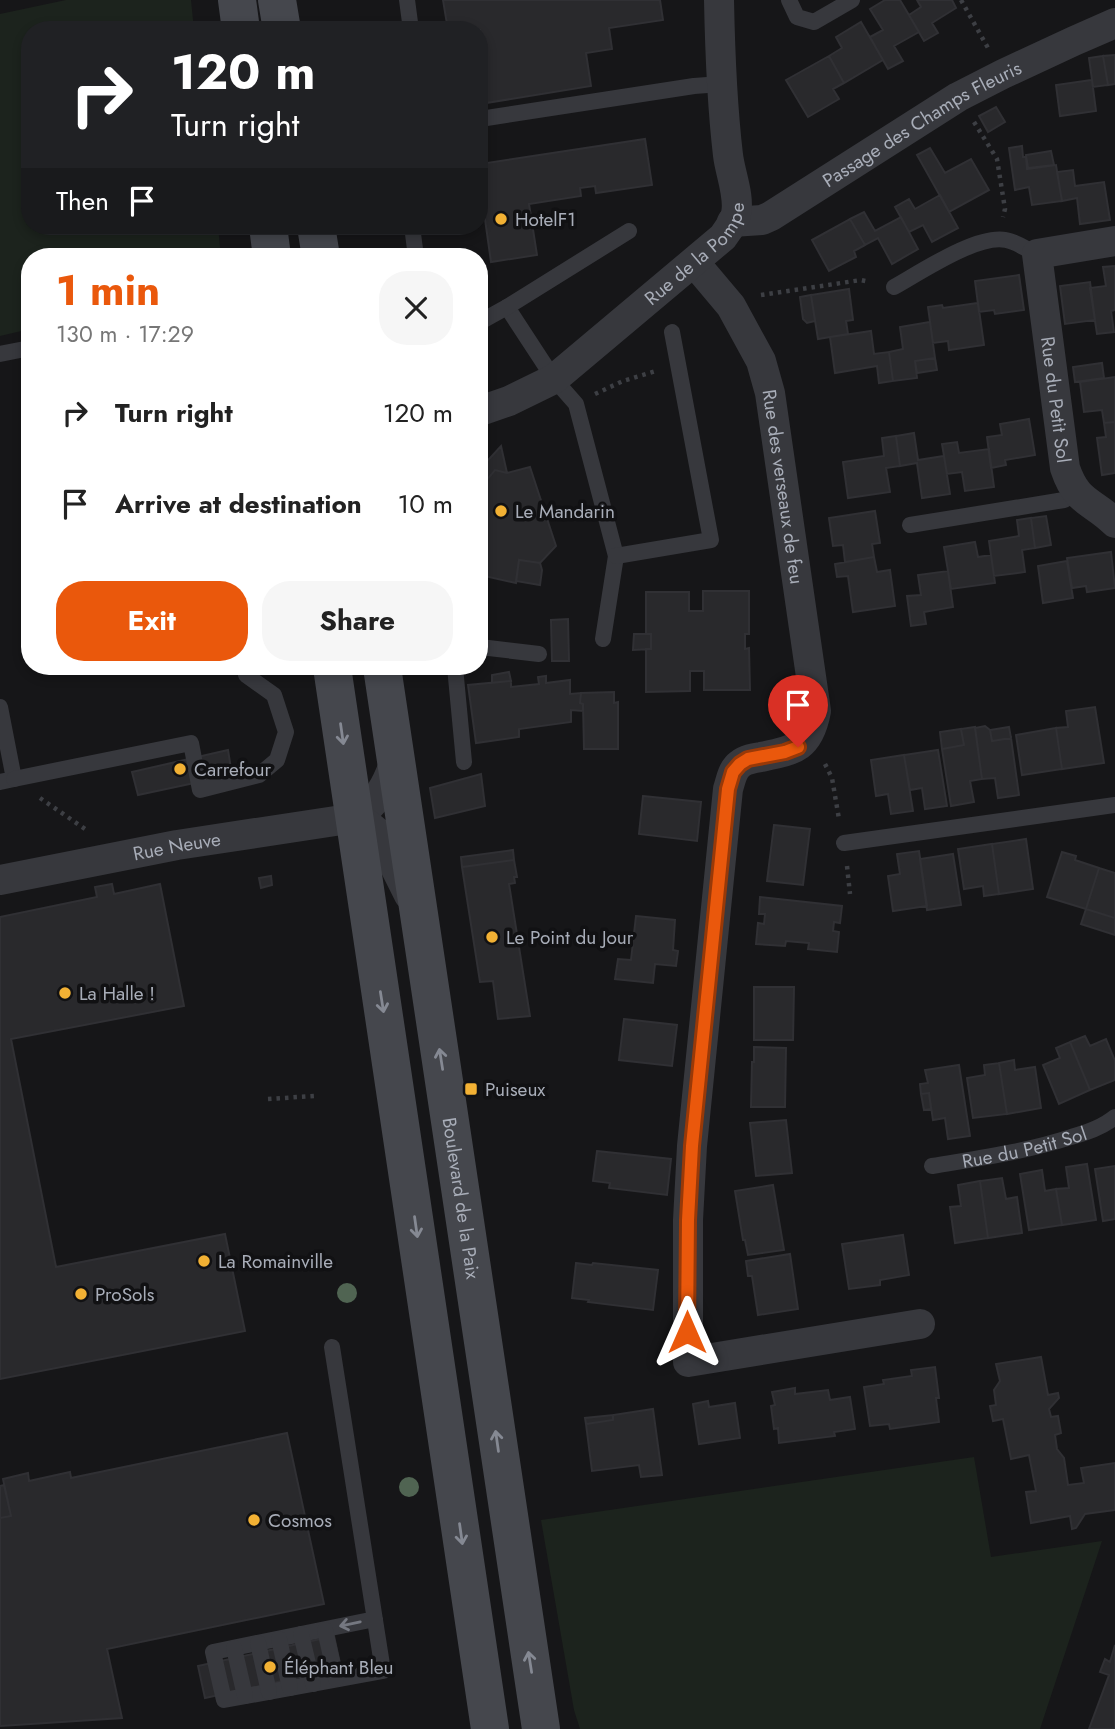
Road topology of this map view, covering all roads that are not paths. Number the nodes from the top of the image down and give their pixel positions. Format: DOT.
graph roads {
  1 [pos="236,0"];
  2 [pos="277,0"];
  3 [pos="407,0"];
  4 [pos="719,0"];
  5 [pos="789,0"];
  6 [pos="852,0"];
  7 [pos="240,21"];
  8 [pos="280,21"];
  9 [pos="410,21"];
  10 [pos="1115,23"];
  11 [pos="721,84"];
  12 [pos="488,118"];
  13 [pos="732,222"];
  14 [pos="629,232"];
  15 [pos="1115,242"];
  16 [pos="1037,254"];
  17 [pos="694,262"];
  18 [pos="894,286"];
  19 [pos="507,307"];
  20 [pos="488,317"];
  21 [pos="672,332"];
  22 [pos="21,350"];
  23 [pos="0,354"];
  24 [pos="554,379"];
  25 [pos="488,408"];
  26 [pos="1076,493"];
  27 [pos="1115,523"];
  28 [pos="910,525"];
  29 [pos="616,556"];
  30 [pos="603,639"];
  31 [pos="488,648"];
  32 [pos="539,654"];
  33 [pos="246,675"];
  34 [pos="333,675"];
  35 [pos="383,675"];
  36 [pos="456,675"];
  37 [pos="0,707"];
  38 [pos="396,758"];
  39 [pos="464,762"];
  40 [pos="7,780"];
  41 [pos="1115,805"];
  42 [pos="355,818"];
  43 [pos="844,842"];
  44 [pos="0,880"];
  45 [pos="420,918"];
  46 [pos="1115,1117"];
  47 [pos="932,1166"];
  48 [pos="920,1324"];
  49 [pos="332,1347"];
  50 [pos="375,1619"];
  51 [pos="325,1630"];
  52 [pos="302,1634"];
  53 [pos="279,1639"];
  54 [pos="258,1643"];
  55 [pos="336,1679"];
  56 [pos="313,1684"];
  57 [pos="290,1688"];
  58 [pos="269,1692"];
  59 [pos="490,1729"];
  60 [pos="541,1729"];
  1 -- 7 [label="main road"];
  2 -- 8 [label="main road"];
  3 -- 9 [label="lane"];
  4 -- 11 [label="street, Rue de la Pompe"];
  5 -- 6 [label="lane"];
  10 -- 13 [label="street, Passage des Champs Fleuris"];
  11 -- 12 [label="lane"];
  11 -- 13 [label="street, Rue de la Pompe"];
  13 -- 17 [label="street, Rue de la Pompe"];
  14 -- 19 [label="lane"];
  15 -- 16 [label="street"];
  16 -- 18 [label="lane"];
  16 -- 26 [label="street, Rue du Petit Sol"];
  17 -- 24 [label="street, Rue de la Pompe"];
  17 -- 48 [label="street, Rue des verseaux de feu"];
  19 -- 20 [label="lane"];
  19 -- 24 [label="lane"];
  21 -- 29 [label="lane"];
  22 -- 23 [label="lane"];
  24 -- 25 [label="street, Rue de la Pompe"];
  24 -- 29 [label="lane"];
  26 -- 27 [label="street"];
  26 -- 28 [label="lane"];
  29 -- 30 [label="lane"];
  31 -- 32 [label="lane"];
  33 -- 40 [label="lane"];
  34 -- 42 [label="main road, one-way"];
  35 -- 38 [label="main road, Boulevard de la Paix"];
  36 -- 39 [label="lane"];
  37 -- 40 [label="lane"];
  38 -- 42 [label="street"];
  38 -- 45 [label="main road, Boulevard de la Paix"];
  41 -- 43 [label="lane"];
  42 -- 44 [label="street, Rue Neuve"];
  42 -- 45 [label="street"];
  42 -- 59 [label="main road, one-way"];
  60 -- 45 [label="main road, Boulevard de la Paix, one-way"];
  46 -- 47 [label="lane, Rue du Petit Sol"];
  49 -- 50 [label="lane"];
  50 -- 51 [label="lane, one-way"];
  50 -- 55 [label="lane"];
  51 -- 52 [label="lane"];
  51 -- 55 [label="lane"];
  52 -- 53 [label="lane"];
  52 -- 56 [label="lane"];
  53 -- 54 [label="lane"];
  53 -- 57 [label="lane"];
  54 -- 58 [label="lane"];
  54 -- 58 [label="lane"];
  55 -- 56 [label="lane"];
  56 -- 57 [label="lane"];
  57 -- 58 [label="lane"];
}
